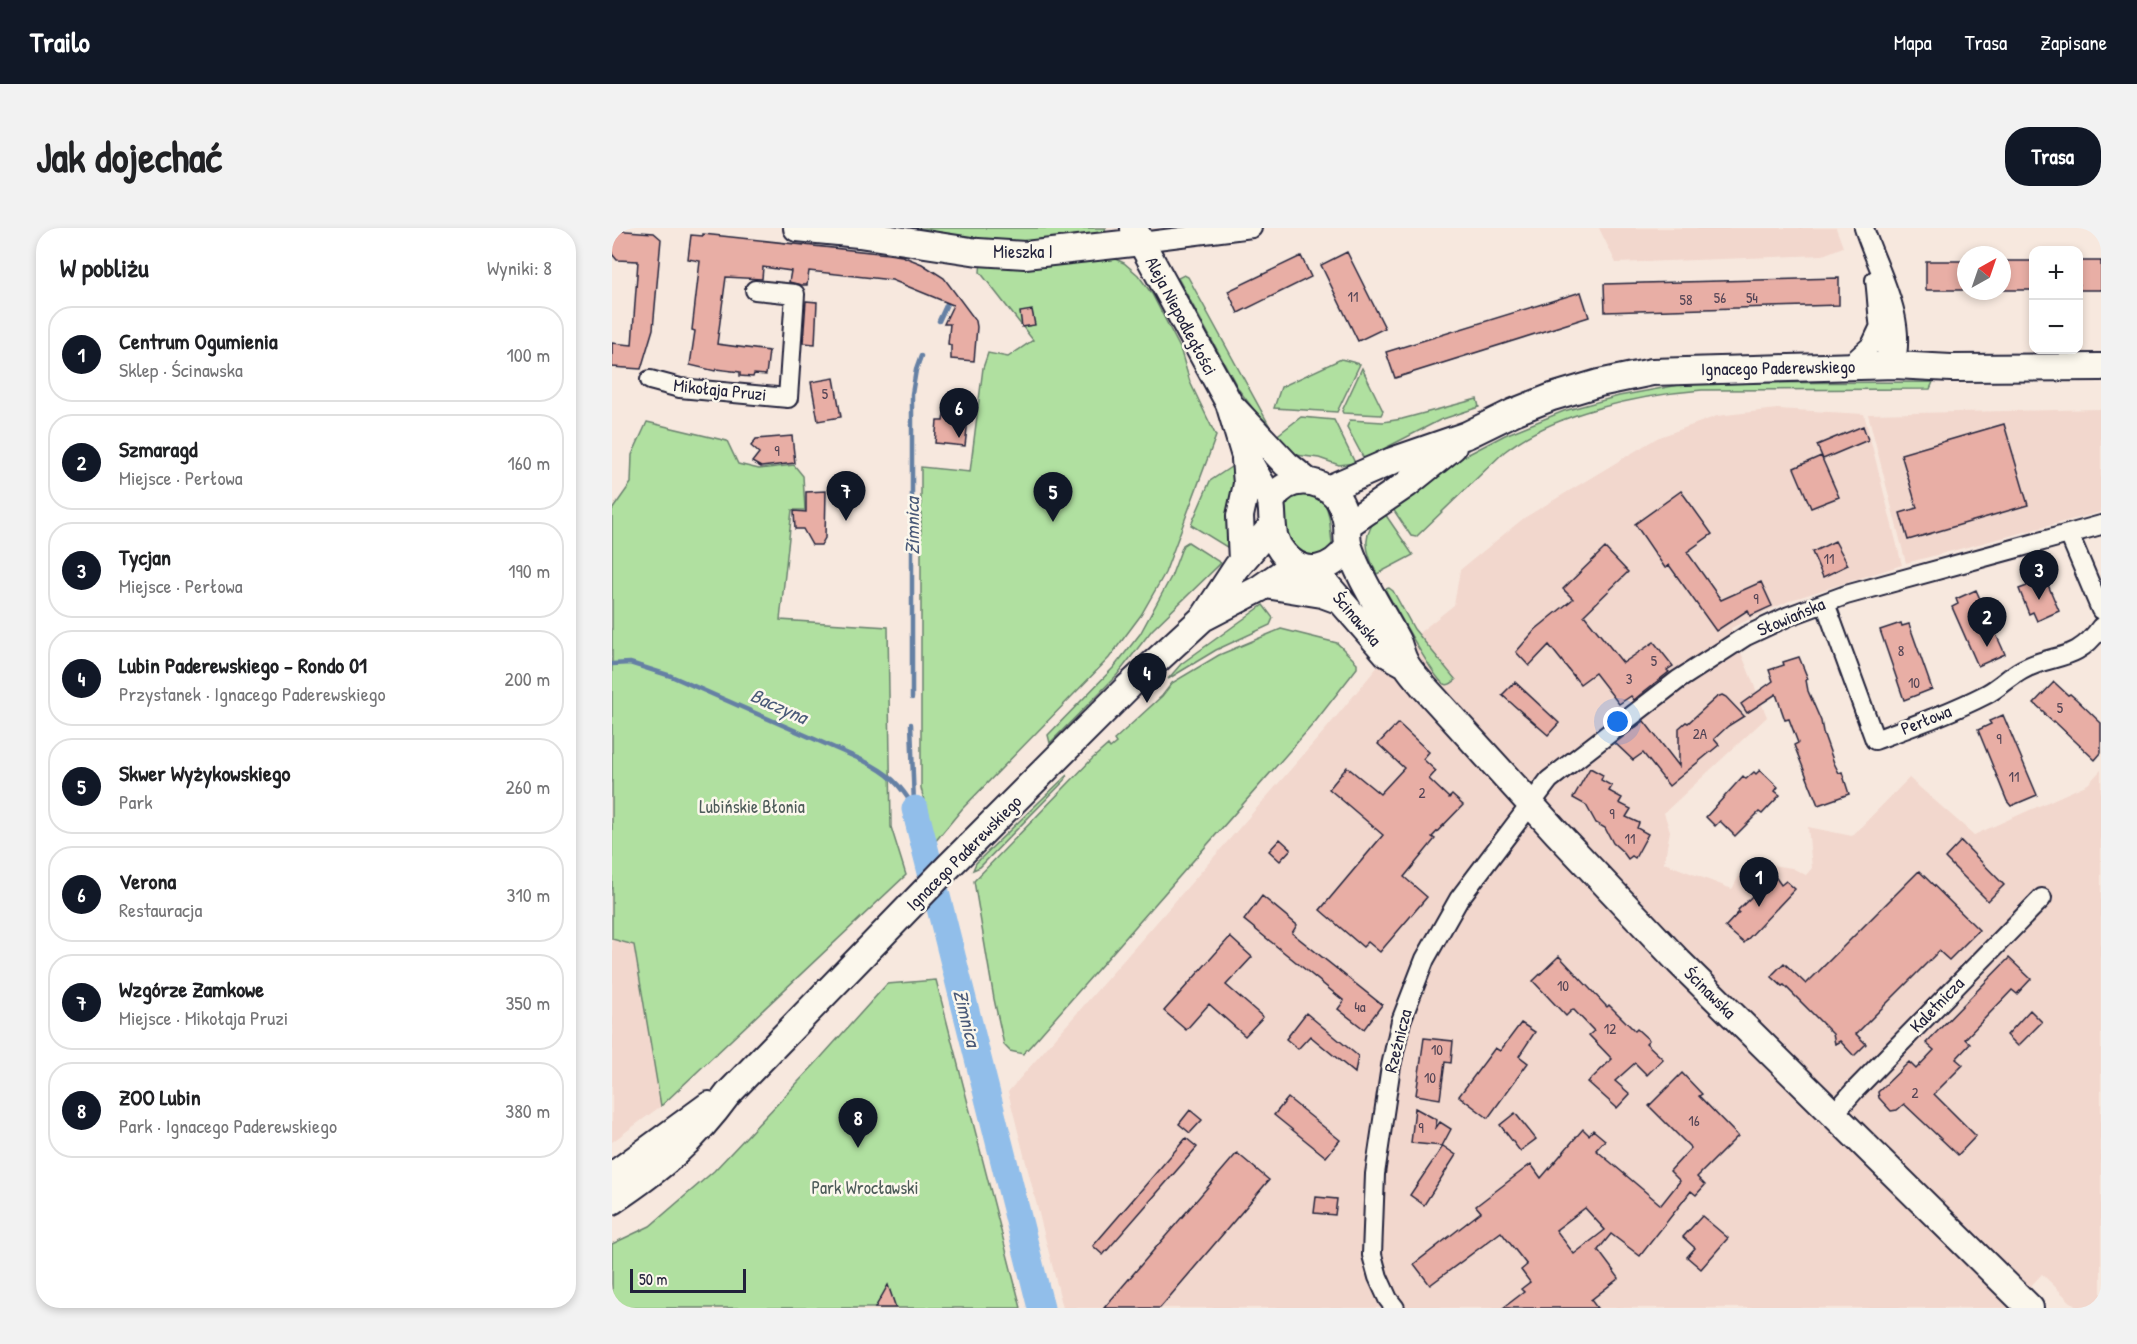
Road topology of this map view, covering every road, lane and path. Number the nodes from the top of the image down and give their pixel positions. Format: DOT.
graph roads {
  1 [pos="797,228"];
  2 [pos="1252,228"];
  3 [pos="1864,228"];
  4 [pos="859,231"];
  5 [pos="1137,235"];
  6 [pos="755,290"];
  7 [pos="1888,322"];
  8 [pos="1895,365"];
  9 [pos="1847,367"];
  10 [pos="1930,367"];
  11 [pos="2101,367"];
  12 [pos="650,380"];
  13 [pos="1229,403"];
  14 [pos="1467,435"];
  15 [pos="1244,453"];
  16 [pos="1318,485"];
  17 [pos="1271,501"];
  18 [pos="2101,525"];
  19 [pos="1271,527"];
  20 [pos="2069,534"];
  21 [pos="1348,536"];
  22 [pos="1242,561"];
  23 [pos="1304,567"];
  24 [pos="1266,585"];
  25 [pos="1341,602"];
  26 [pos="1824,603"];
  27 [pos="2101,610"];
  28 [pos="1204,617"];
  29 [pos="2101,627"];
  30 [pos="1405,664"];
  31 [pos="1531,805"];
  32 [pos="2042,898"];
  33 [pos="728,1094"];
  34 [pos="1833,1115"];
  35 [pos="612,1176"];
  36 [pos="612,1201"];
  37 [pos="1395,1308"];
  38 [pos="2030,1308"];
  1 -- 4 [label="street, Mieszka I"];
  2 -- 5 [label="street"];
  3 -- 7 [label="street"];
  4 -- 5 [label="street, Mieszka I"];
  5 -- 13 [label="street, Aleja Niepodległości"];
  6 -- 12 [label="street, Mikołaja Pruzi"];
  7 -- 8 [label="street"];
  7 -- 9 [label="street"];
  7 -- 10 [label="street"];
  8 -- 9 [label="street, Ignacego Paderewskiego"];
  8 -- 10 [label="street, Ignacego Paderewskiego"];
  9 -- 14 [label="street, Ignacego Paderewskiego"];
  10 -- 11 [label="street, Ignacego Paderewskiego"];
  13 -- 15 [label="street, Aleja Niepodległości"];
  13 -- 16 [label="street, Aleja Niepodległości"];
  14 -- 16 [label="street, Ignacego Paderewskiego"];
  14 -- 21 [label="street, Ignacego Paderewskiego"];
  15 -- 17 [label="street, Aleja Niepodległości"];
  15 -- 22 [label="street"];
  16 -- 17 [label="street"];
  16 -- 21 [label="street"];
  17 -- 19 [label="street"];
  18 -- 20 [label="street, Słowiańska"];
  19 -- 22 [label="street, Ignacego Paderewskiego"];
  19 -- 23 [label="street"];
  20 -- 26 [label="street, Słowiańska"];
  20 -- 27 [label="street"];
  21 -- 23 [label="street"];
  21 -- 30 [label="street, Ścinawska"];
  22 -- 28 [label="street, Ignacego Paderewskiego"];
  23 -- 24 [label="street, Ignacego Paderewskiego"];
  23 -- 25 [label="street, Ścinawska"];
  24 -- 25 [label="street"];
  24 -- 28 [label="street, Ignacego Paderewskiego"];
  25 -- 30 [label="street, Ścinawska"];
  26 -- 29 [label="street, Perłowa"];
  26 -- 31 [label="street, Słowiańska"];
  28 -- 33 [label="street, Ignacego Paderewskiego"];
  30 -- 31 [label="street, Ścinawska"];
  31 -- 34 [label="street, Ścinawska"];
  31 -- 37 [label="street, Rzeźnicza"];
  32 -- 34 [label="street, Kaletnicza"];
  33 -- 35 [label="street, Ignacego Paderewskiego"];
  33 -- 36 [label="street, Ignacego Paderewskiego"];
  34 -- 38 [label="street, Ścinawska"];
}
